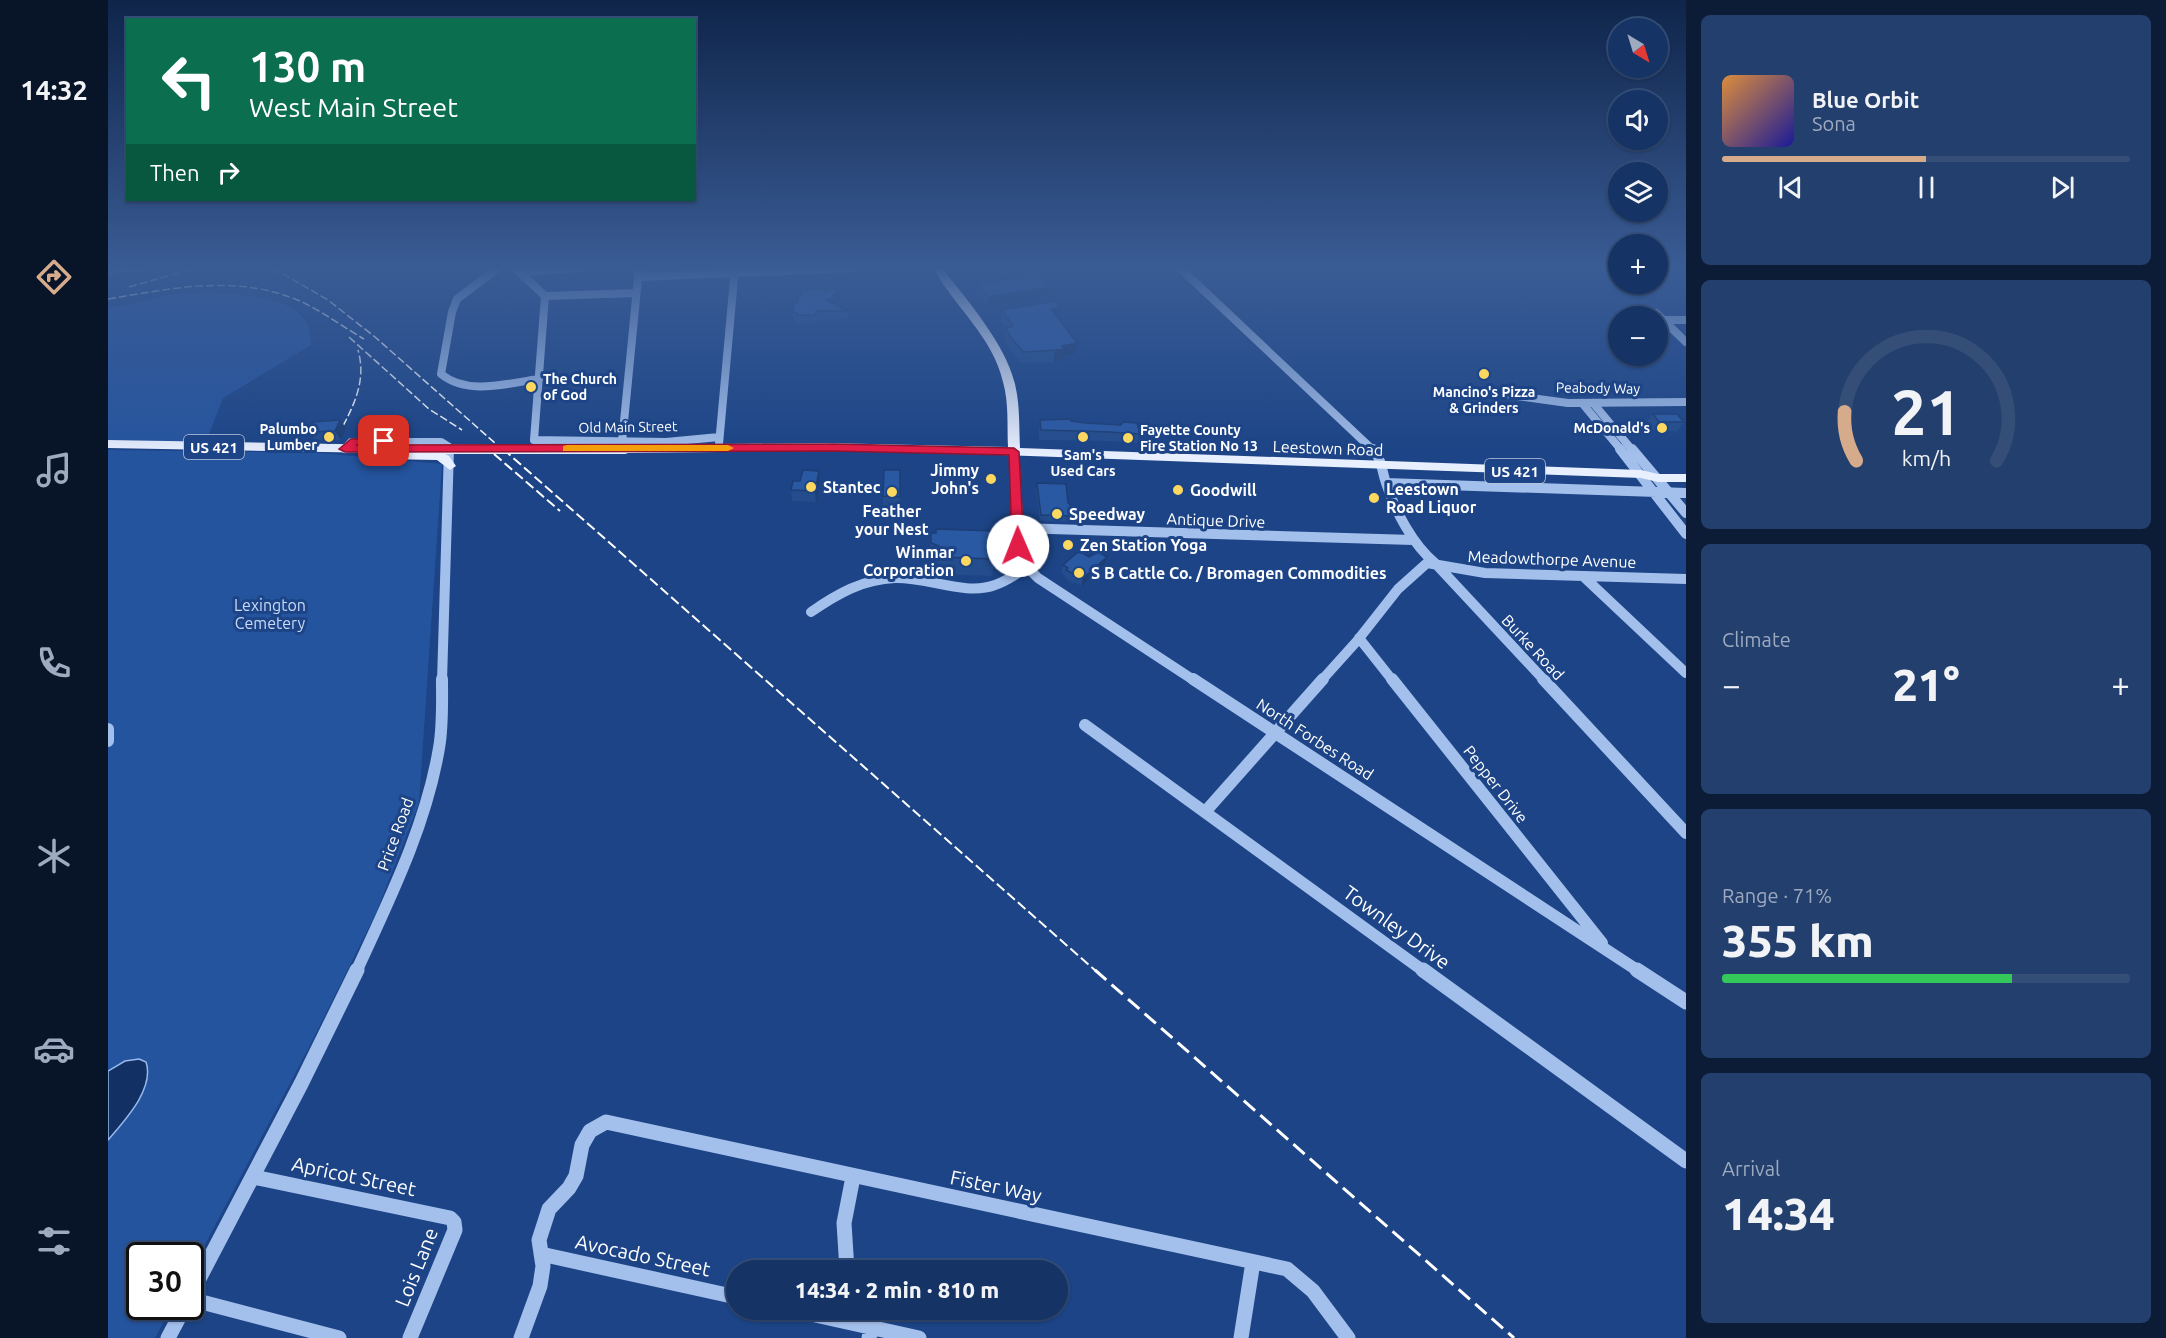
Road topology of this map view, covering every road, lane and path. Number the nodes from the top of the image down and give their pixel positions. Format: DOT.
graph roads {
  1 [pos="449,330"];
  2 [pos="543,330"];
  3 [pos="633,330"];
  4 [pos="729,330"];
  5 [pos="981,330"];
  6 [pos="1248,330"];
  7 [pos="1674,330"];
  8 [pos="1686,342"];
  9 [pos="539,379"];
  10 [pos="1510,395"];
  11 [pos="1686,402"];
  12 [pos="1582,403"];
  13 [pos="1593,403"];
  14 [pos="719,443"];
  15 [pos="108,444"];
  16 [pos="623,445"];
  17 [pos="321,448"];
  18 [pos="345,449"];
  19 [pos="1014,452"];
  20 [pos="450,466"];
  21 [pos="1383,467"];
  22 [pos="1686,471"];
  23 [pos="1650,474"];
  24 [pos="1686,478"];
  25 [pos="1386,483"];
  26 [pos="1656,493"];
  27 [pos="1670,493"];
  28 [pos="1686,493"];
  29 [pos="1686,513"];
  30 [pos="1018,528"];
  31 [pos="1686,534"];
  32 [pos="1413,540"];
  33 [pos="1435,563"];
  34 [pos="1027,567"];
  35 [pos="1584,577"];
  36 [pos="1686,579"];
  37 [pos="811,612"];
  38 [pos="1359,638"];
  39 [pos="1686,673"];
  40 [pos="1085,725"];
  41 [pos="108,729"];
  42 [pos="1275,732"];
  43 [pos="108,741"];
  44 [pos="1205,812"];
  45 [pos="1686,833"];
  46 [pos="1607,950"];
  47 [pos="1686,1002"];
  48 [pos="1686,1161"];
  49 [pos="254,1177"];
  50 [pos="853,1177"];
  51 [pos="445,1217"];
  52 [pos="541,1254"];
  53 [pos="846,1260"];
  54 [pos="1253,1262"];
  55 [pos="204,1271"];
  56 [pos="726,1295"];
  57 [pos="204,1301"];
  58 [pos="178,1320"];
  59 [pos="828,1320"];
  60 [pos="870,1332"];
  61 [pos="168,1338"];
  62 [pos="339,1338"];
  63 [pos="410,1338"];
  64 [pos="520,1338"];
  65 [pos="919,1338"];
  66 [pos="1240,1338"];
  67 [pos="1348,1338"];
  1 -- 9 [label="street"];
  2 -- 9 [label="street"];
  3 -- 16 [label="street"];
  4 -- 14 [label="street"];
  5 -- 19 [label="main road"];
  6 -- 21 [label="street"];
  7 -- 8 [label="street"];
  9 -- 16 [label="street, Old Main Street"];
  10 -- 12 [label="street, Peabody Way"];
  11 -- 13 [label="street, Peabody Way"];
  12 -- 13 [label="street, Peabody Way"];
  12 -- 23 [label="street"];
  13 -- 23 [label="street"];
  14 -- 16 [label="main road, US 421"];
  14 -- 19 [label="main road, US 421"];
  15 -- 17 [label="main road, US 421"];
  16 -- 18 [label="main road, US 421, bridge"];
  17 -- 18 [label="main road, US 421"];
  17 -- 20 [label="main road"];
  18 -- 20 [label="street, Price Road"];
  19 -- 21 [label="main road, Leestown Road / US 421"];
  19 -- 30 [label="street"];
  20 -- 49 [label="street, Price Road"];
  21 -- 23 [label="main road, Leestown Road / US 421"];
  21 -- 25 [label="street, Burke Road"];
  22 -- 23 [label="main road, Leestown Road / US 421"];
  23 -- 24 [label="main road, Leestown Road / US 421"];
  23 -- 26 [label="street"];
  23 -- 27 [label="street"];
  25 -- 26 [label="street"];
  25 -- 32 [label="street, Burke Road"];
  26 -- 27 [label="street"];
  26 -- 31 [label="street"];
  27 -- 28 [label="street"];
  27 -- 29 [label="street"];
  30 -- 32 [label="street, Antique Drive"];
  30 -- 34 [label="street"];
  32 -- 33 [label="street, Burke Road"];
  33 -- 35 [label="street, Meadowthorpe Avenue"];
  33 -- 38 [label="street"];
  33 -- 45 [label="street, Burke Road"];
  34 -- 37 [label="street"];
  34 -- 42 [label="street, North Forbes Road"];
  35 -- 36 [label="street, Meadowthorpe Avenue"];
  35 -- 39 [label="street"];
  38 -- 42 [label="street"];
  38 -- 46 [label="street, Pepper Drive"];
  40 -- 44 [label="street, Townley Drive"];
  41 -- 43 [label="street"];
  42 -- 44 [label="street"];
  42 -- 46 [label="street, North Forbes Road"];
  44 -- 48 [label="street, Townley Drive"];
  46 -- 47 [label="street, North Forbes Road"];
  49 -- 51 [label="street, Apricot Street"];
  49 -- 55 [label="street, Price Road"];
  50 -- 52 [label="street, Fister Way"];
  50 -- 53 [label="street"];
  50 -- 54 [label="street, Fister Way"];
  51 -- 63 [label="street, Lois Lane"];
  52 -- 56 [label="street, Avocado Street"];
  52 -- 64 [label="street"];
  54 -- 66 [label="street"];
  54 -- 67 [label="street, Fister Way"];
  57 -- 62 [label="street"];
  58 -- 61 [label="street"];
  59 -- 60 [label="street"];
  60 -- 65 [label="street"];
}
